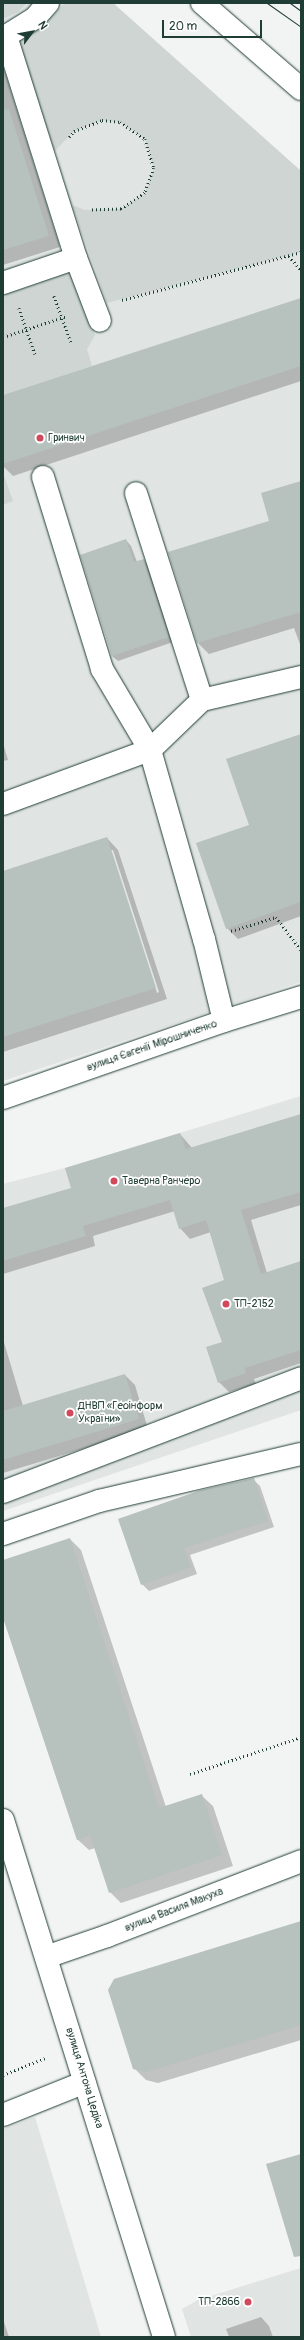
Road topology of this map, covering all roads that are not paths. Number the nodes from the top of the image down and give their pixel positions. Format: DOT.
graph roads {
  1 [pos="48,3"];
  2 [pos="202,3"];
  3 [pos="301,89"];
  4 [pos="76,258"];
  5 [pos="3,283"];
  6 [pos="97,314"];
  7 [pos="43,477"];
  8 [pos="136,493"];
  9 [pos="301,677"];
  10 [pos="202,700"];
  11 [pos="150,750"];
  12 [pos="3,804"];
  13 [pos="301,997"];
  14 [pos="224,1021"];
  15 [pos="3,1098"];
  16 [pos="301,1378"];
  17 [pos="301,1454"];
  18 [pos="3,1492"];
  19 [pos="3,1534"];
  20 [pos="3,1820"];
  21 [pos="301,1861"];
  22 [pos="46,1957"];
  23 [pos="85,2082"];
  24 [pos="3,2115"];
  25 [pos="164,2337"];
  1 -- 4 [label="street"];
  2 -- 3 [label="street"];
  4 -- 5 [label="street"];
  4 -- 6 [label="street"];
  7 -- 11 [label="street"];
  8 -- 10 [label="street"];
  9 -- 10 [label="street"];
  10 -- 11 [label="street"];
  11 -- 12 [label="street"];
  11 -- 14 [label="street"];
  13 -- 14 [label="street, вулиця Євгенії Мірошниченко"];
  14 -- 15 [label="street, вулиця Євгенії Мірошниченко"];
  16 -- 18 [label="street"];
  17 -- 19 [label="street"];
  20 -- 22 [label="street, вулиця Антона Цедіка"];
  21 -- 22 [label="street, вулиця Василя Макуха"];
  22 -- 23 [label="street, вулиця Антона Цедіка"];
  23 -- 24 [label="street"];
  23 -- 25 [label="street, вулиця Антона Цедіка"];
}
